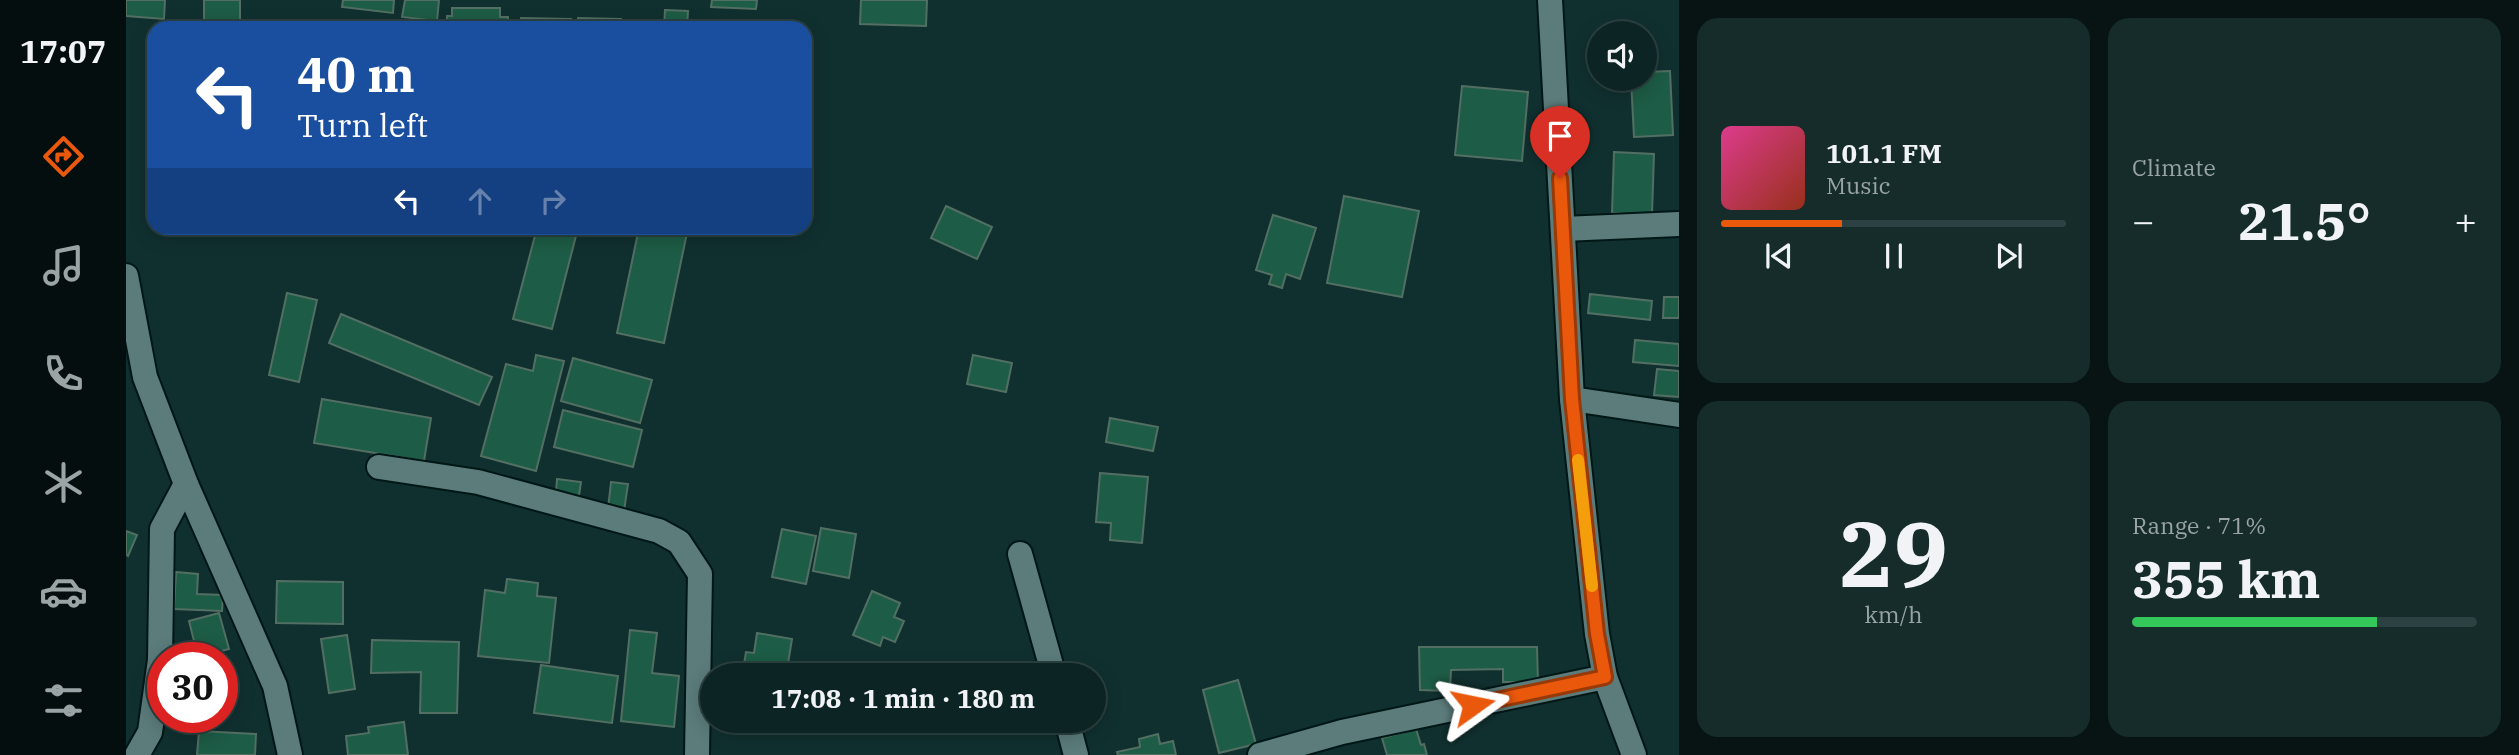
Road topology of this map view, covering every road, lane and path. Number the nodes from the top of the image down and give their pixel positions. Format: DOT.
graph roads {
  1 [pos="1550,0"];
  2 [pos="1679,224"];
  3 [pos="1563,229"];
  4 [pos="126,276"];
  5 [pos="135,377"];
  6 [pos="1572,399"];
  7 [pos="1679,415"];
  8 [pos="379,467"];
  9 [pos="186,484"];
  10 [pos="1020,554"];
  11 [pos="1050,663"];
  12 [pos="1605,677"];
  13 [pos="1070,733"];
  14 [pos="137,755"];
  15 [pos="290,755"];
  16 [pos="697,755"];
  17 [pos="1076,755"];
  18 [pos="1260,755"];
  19 [pos="1634,755"];
  1 -- 3 [label="street"];
  2 -- 3 [label="street"];
  3 -- 6 [label="street"];
  4 -- 5 [label="street"];
  5 -- 9 [label="street"];
  6 -- 7 [label="street"];
  6 -- 12 [label="street"];
  8 -- 16 [label="street"];
  9 -- 14 [label="street"];
  9 -- 15 [label="street"];
  10 -- 11 [label="street"];
  12 -- 18 [label="street"];
  12 -- 19 [label="street"];
  13 -- 17 [label="street"];
}
